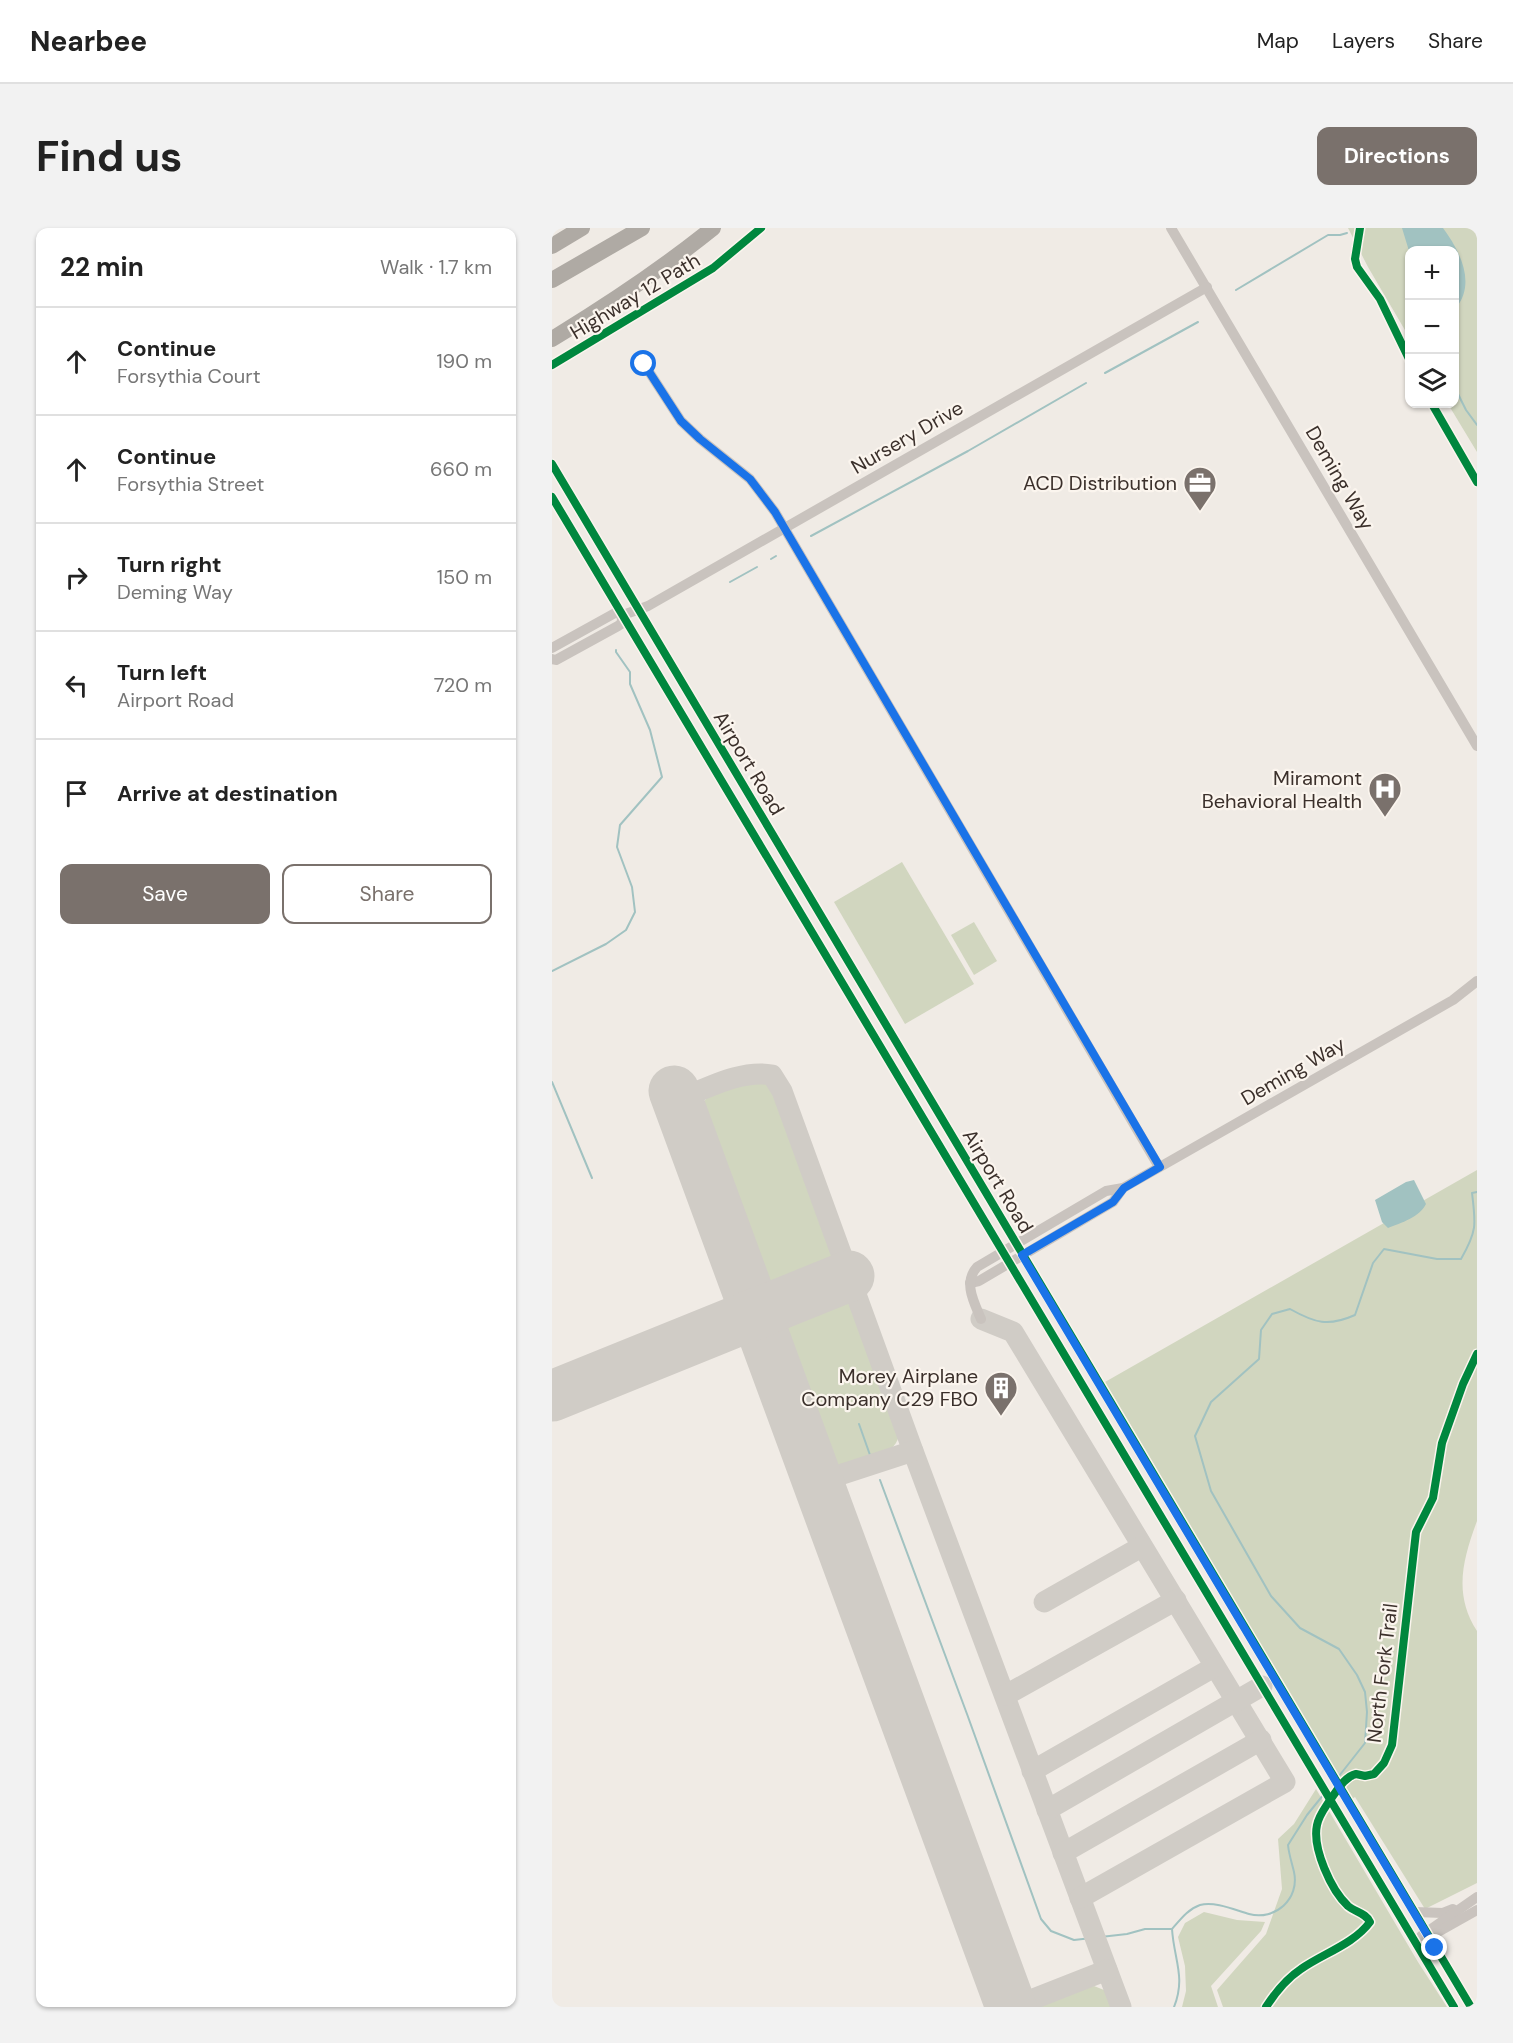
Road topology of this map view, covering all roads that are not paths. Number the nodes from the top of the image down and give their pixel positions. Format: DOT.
graph roads {
  1 [pos="582,228"];
  2 [pos="642,228"];
  3 [pos="713,228"];
  4 [pos="1171,228"];
  5 [pos="552,246"];
  6 [pos="552,280"];
  7 [pos="1207,287"];
  8 [pos="552,339"];
  9 [pos="644,364"];
  10 [pos="552,464"];
  11 [pos="552,497"];
  12 [pos="784,528"];
  13 [pos="638,611"];
  14 [pos="623,615"];
  15 [pos="552,648"];
  16 [pos="552,659"];
  17 [pos="1477,746"];
  18 [pos="1477,981"];
  19 [pos="1160,1167"];
  20 [pos="1124,1188"];
  21 [pos="1015,1243"];
  22 [pos="1003,1251"];
  23 [pos="1022,1255"];
  24 [pos="1010,1262"];
  25 [pos="970,1283"];
  26 [pos="981,1319"];
  27 [pos="1477,1897"];
  28 [pos="1462,1906"];
  29 [pos="1477,1910"];
  30 [pos="1415,1912"];
  31 [pos="1427,1934"];
  32 [pos="1414,1941"];
  33 [pos="1454,2007"];
  34 [pos="1471,2007"];
  1 -- 5 [label="highway"];
  2 -- 6 [label="highway"];
  3 -- 8 [label="highway"];
  4 -- 7 [label="street, Deming Way"];
  7 -- 12 [label="street, Nursery Drive"];
  7 -- 17 [label="street, Deming Way"];
  9 -- 12 [label="street"];
  10 -- 13 [label="street, Airport Road"];
  11 -- 14 [label="street, Airport Road"];
  12 -- 13 [label="street, Nursery Drive"];
  12 -- 19 [label="street"];
  13 -- 14 [label="street, Nursery Drive"];
  13 -- 21 [label="street, Airport Road"];
  14 -- 15 [label="street, Nursery Drive"];
  14 -- 16 [label="street"];
  14 -- 22 [label="street, Airport Road"];
  18 -- 19 [label="street, Deming Way"];
  19 -- 20 [label="street, Deming Way"];
  20 -- 21 [label="street, Deming Way"];
  20 -- 23 [label="street, Deming Way"];
  21 -- 22 [label="street, Deming Way"];
  21 -- 23 [label="street, Airport Road"];
  22 -- 24 [label="street, Airport Road"];
  22 -- 25 [label="street, Deming Way"];
  23 -- 24 [label="street, Deming Way"];
  23 -- 30 [label="street, Airport Road"];
  24 -- 25 [label="street, Deming Way"];
  24 -- 32 [label="street, Airport Road"];
  25 -- 26 [label="street"];
  27 -- 28 [label="street"];
  28 -- 30 [label="street"];
  28 -- 31 [label="street"];
  29 -- 31 [label="street"];
  30 -- 31 [label="street, Airport Road"];
  31 -- 32 [label="street"];
  31 -- 34 [label="street, Airport Road"];
  32 -- 33 [label="street, Airport Road"];
}
